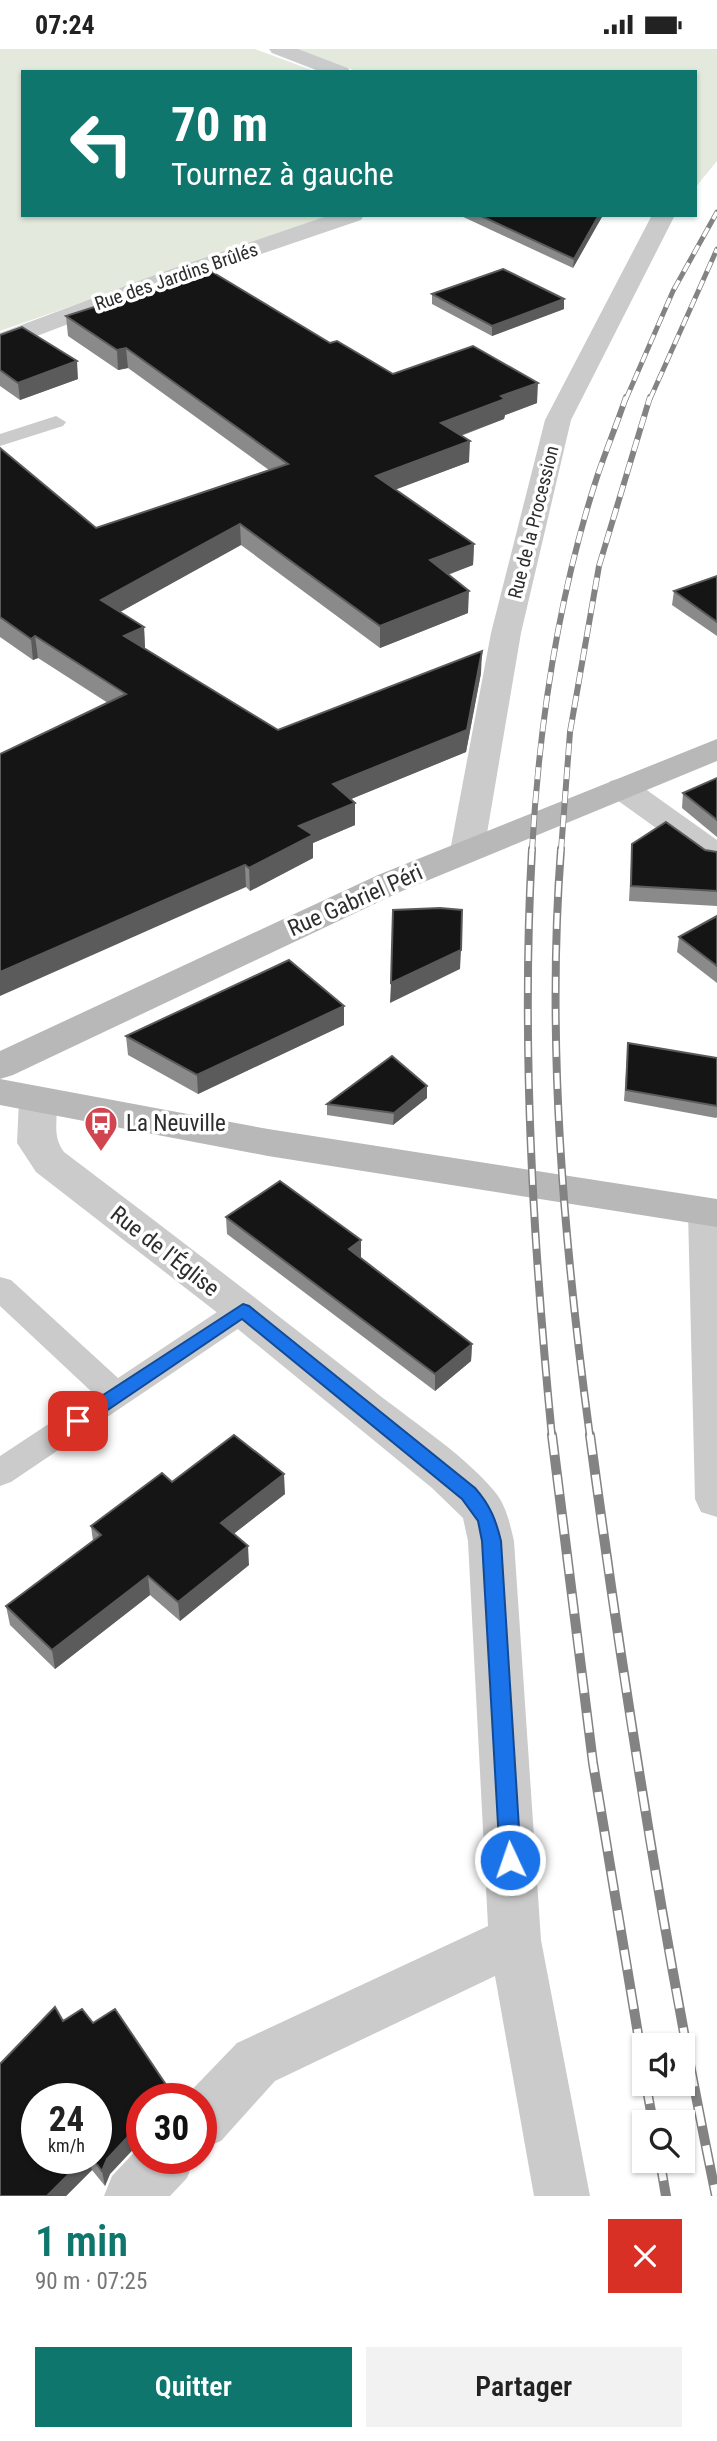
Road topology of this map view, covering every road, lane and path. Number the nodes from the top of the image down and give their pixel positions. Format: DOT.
graph roads {
  1 [pos="279,49"];
  2 [pos="336,70"];
  3 [pos="347,217"];
  4 [pos="663,217"];
  5 [pos="0,342"];
  6 [pos="57,422"];
  7 [pos="0,440"];
  8 [pos="717,750"];
  9 [pos="622,788"];
  10 [pos="467,851"];
  11 [pos="717,856"];
  12 [pos="0,1066"];
  13 [pos="19,1096"];
  14 [pos="712,1213"];
  15 [pos="0,1288"];
  16 [pos="243,1310"];
  17 [pos="116,1395"];
  18 [pos="0,1473"];
  19 [pos="717,1499"];
  20 [pos="515,1940"];
  21 [pos="217,2104"];
  22 [pos="152,2174"];
  23 [pos="132,2196"];
  24 [pos="562,2196"];
  1 -- 2 [label="street"];
  3 -- 5 [label="street, Rue des Jardins Brûlés"];
  4 -- 10 [label="street, Rue de la Procession"];
  6 -- 7 [label="lane"];
  8 -- 9 [label="main road, Rue Gabriel Péri"];
  9 -- 10 [label="main road, Rue Gabriel Péri"];
  9 -- 11 [label="street"];
  10 -- 12 [label="main road, Rue Gabriel Péri"];
  13 -- 14 [label="main road"];
  13 -- 16 [label="street, Rue de l'Église"];
  14 -- 19 [label="street"];
  15 -- 17 [label="lane"];
  16 -- 17 [label="lane"];
  16 -- 20 [label="street, Rue de l'Église"];
  17 -- 18 [label="lane"];
  20 -- 21 [label="street"];
  20 -- 24 [label="street, Rue de l'Église"];
  22 -- 23 [label="street"];
}
